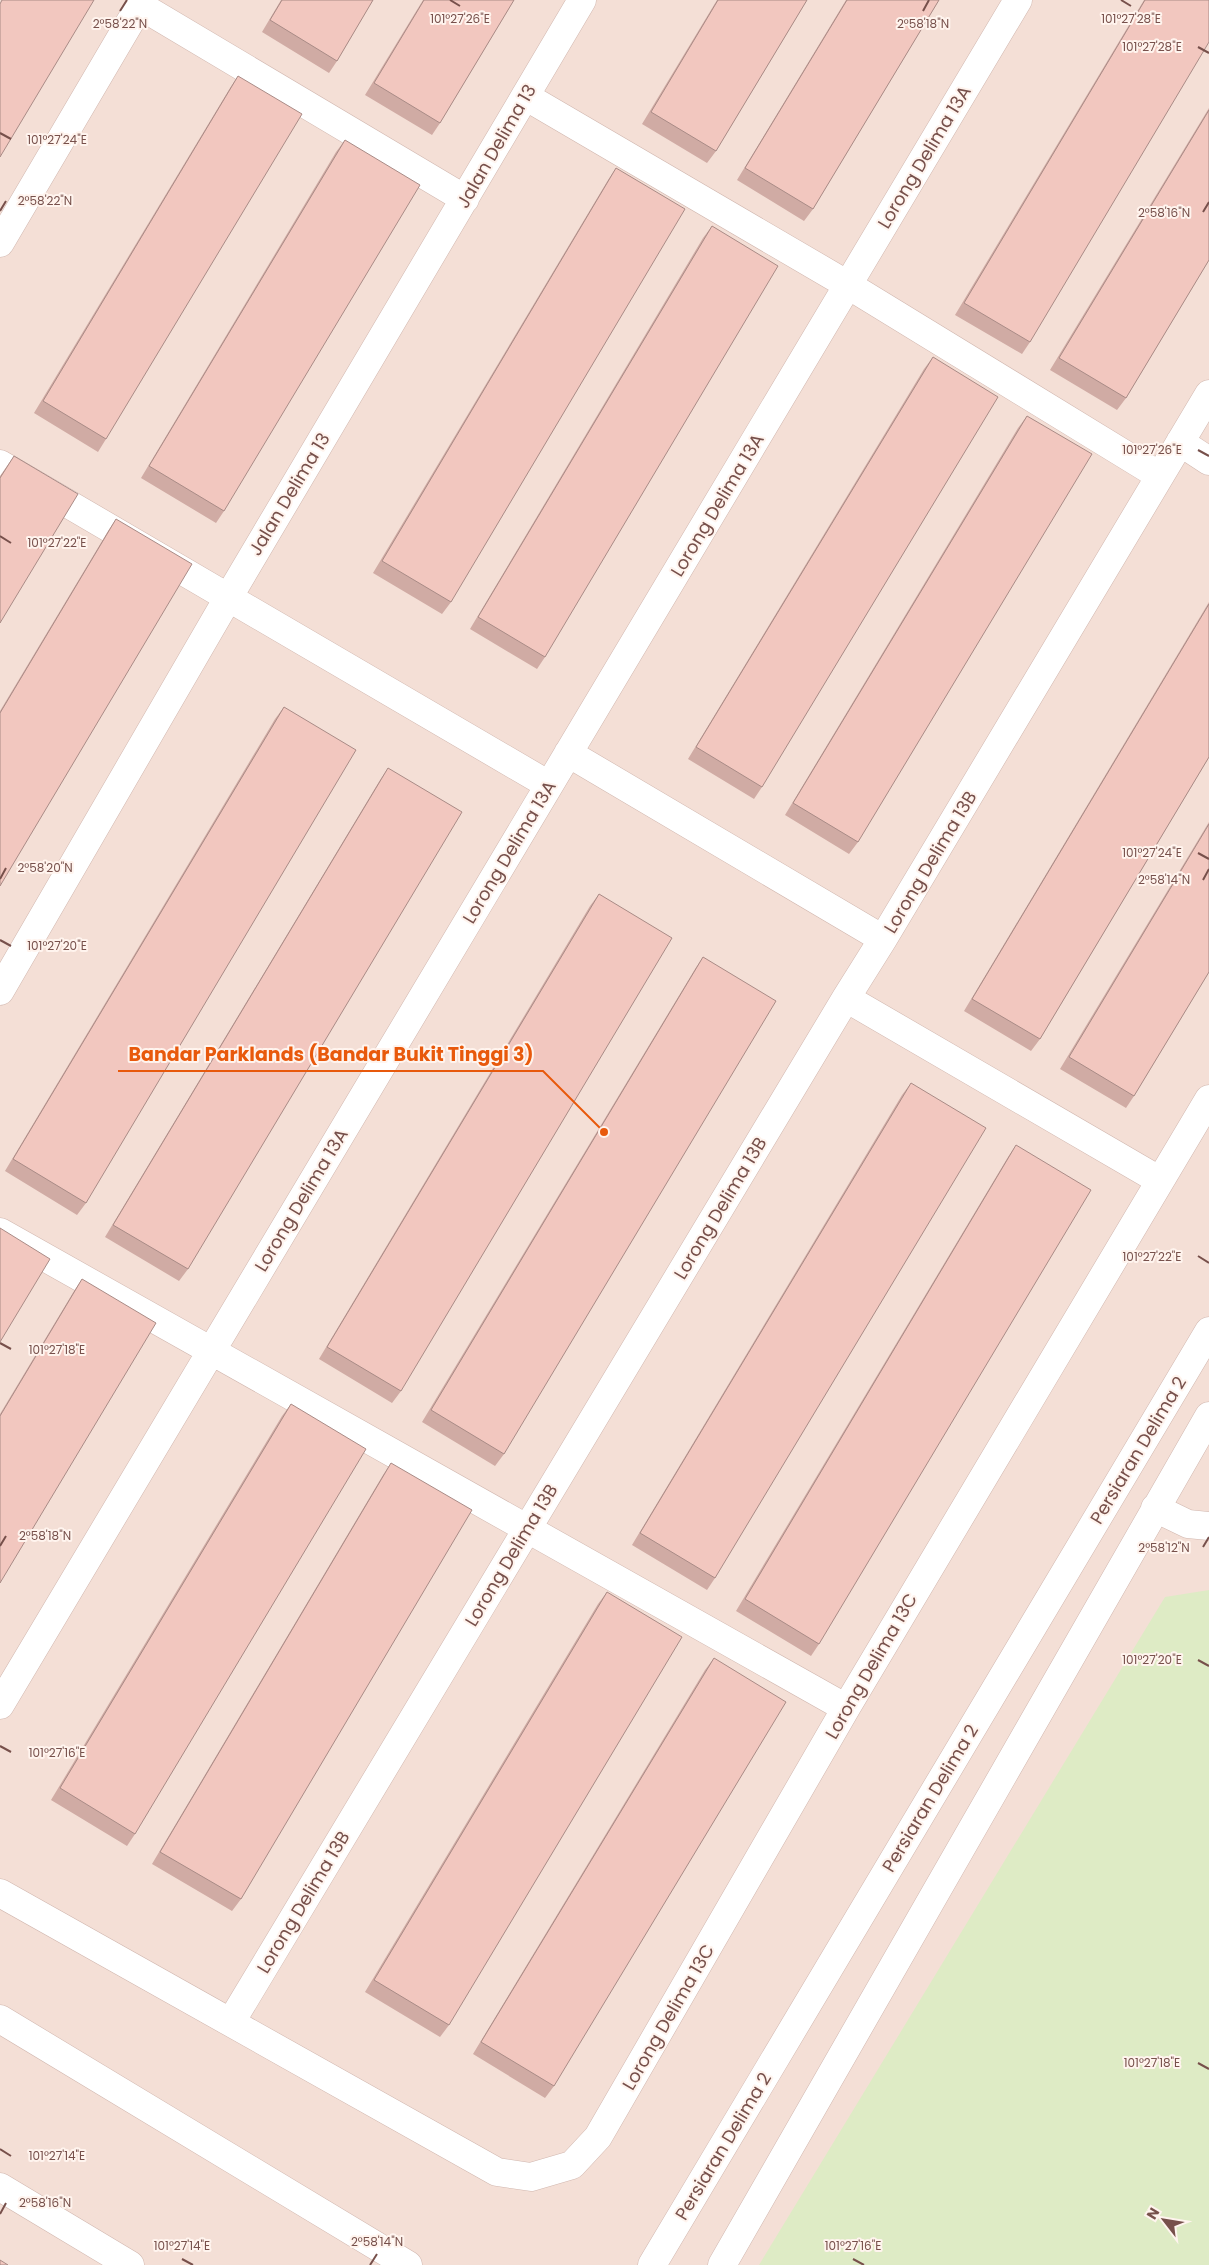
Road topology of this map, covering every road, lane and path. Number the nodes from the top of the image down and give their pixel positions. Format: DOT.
graph roads {
  1 [pos="582,0"];
  2 [pos="1018,0"];
  3 [pos="141,3"];
  4 [pos="525,96"];
  5 [pos="465,199"];
  6 [pos="0,243"];
  7 [pos="848,285"];
  8 [pos="1209,394"];
  9 [pos="1180,442"];
  10 [pos="1209,461"];
  11 [pos="0,464"];
  12 [pos="1160,476"];
  13 [pos="228,598"];
  14 [pos="568,753"];
  15 [pos="549,785"];
  16 [pos="884,940"];
  17 [pos="8,959"];
  18 [pos="0,991"];
  19 [pos="846,998"];
  20 [pos="1209,1099"];
  21 [pos="1159,1180"];
  22 [pos="0,1232"];
  23 [pos="1209,1331"];
  24 [pos="212,1350"];
  25 [pos="1209,1416"];
  26 [pos="1155,1508"];
  27 [pos="1209,1526"];
  28 [pos="528,1528"];
  29 [pos="0,1705"];
  30 [pos="846,1708"];
  31 [pos="0,1893"];
  32 [pos="0,2019"];
  33 [pos="231,2022"];
  34 [pos="0,2187"];
  35 [pos="96,2257"];
  36 [pos="130,2265"];
  37 [pos="408,2265"];
  38 [pos="652,2265"];
  39 [pos="722,2265"];
  1 -- 4 [label="street, Jalan Delima 13"];
  2 -- 7 [label="street, Lorong Delima 13A"];
  3 -- 5 [label="street"];
  3 -- 6 [label="street"];
  4 -- 5 [label="street, Jalan Delima 13"];
  4 -- 7 [label="street"];
  5 -- 13 [label="street, Jalan Delima 13"];
  7 -- 12 [label="street"];
  7 -- 14 [label="street, Lorong Delima 13A"];
  8 -- 9 [label="street, Lorong Delima 13B"];
  9 -- 10 [label="street"];
  9 -- 12 [label="street, Lorong Delima 13B"];
  11 -- 13 [label="street"];
  12 -- 16 [label="street, Lorong Delima 13B"];
  13 -- 15 [label="street"];
  13 -- 17 [label="street, Jalan Delima 13"];
  14 -- 15 [label="street, Lorong Delima 13A"];
  14 -- 16 [label="street"];
  15 -- 24 [label="street, Lorong Delima 13A"];
  16 -- 19 [label="street, Lorong Delima 13B"];
  17 -- 18 [label="street, Jalan Delima 13"];
  19 -- 21 [label="street"];
  19 -- 28 [label="street, Lorong Delima 13B"];
  20 -- 21 [label="street, Lorong Delima 13C"];
  21 -- 30 [label="street, Lorong Delima 13C"];
  22 -- 24 [label="street"];
  23 -- 38 [label="street, Persiaran Delima 2"];
  24 -- 28 [label="street"];
  24 -- 29 [label="street, Lorong Delima 13A"];
  25 -- 26 [label="street"];
  26 -- 27 [label="street"];
  26 -- 39 [label="street"];
  28 -- 30 [label="street"];
  28 -- 33 [label="street, Lorong Delima 13B"];
  30 -- 33 [label="street, Lorong Delima 13C"];
  31 -- 33 [label="street"];
  32 -- 37 [label="street"];
  34 -- 35 [label="street"];
  35 -- 36 [label="street"];
}
